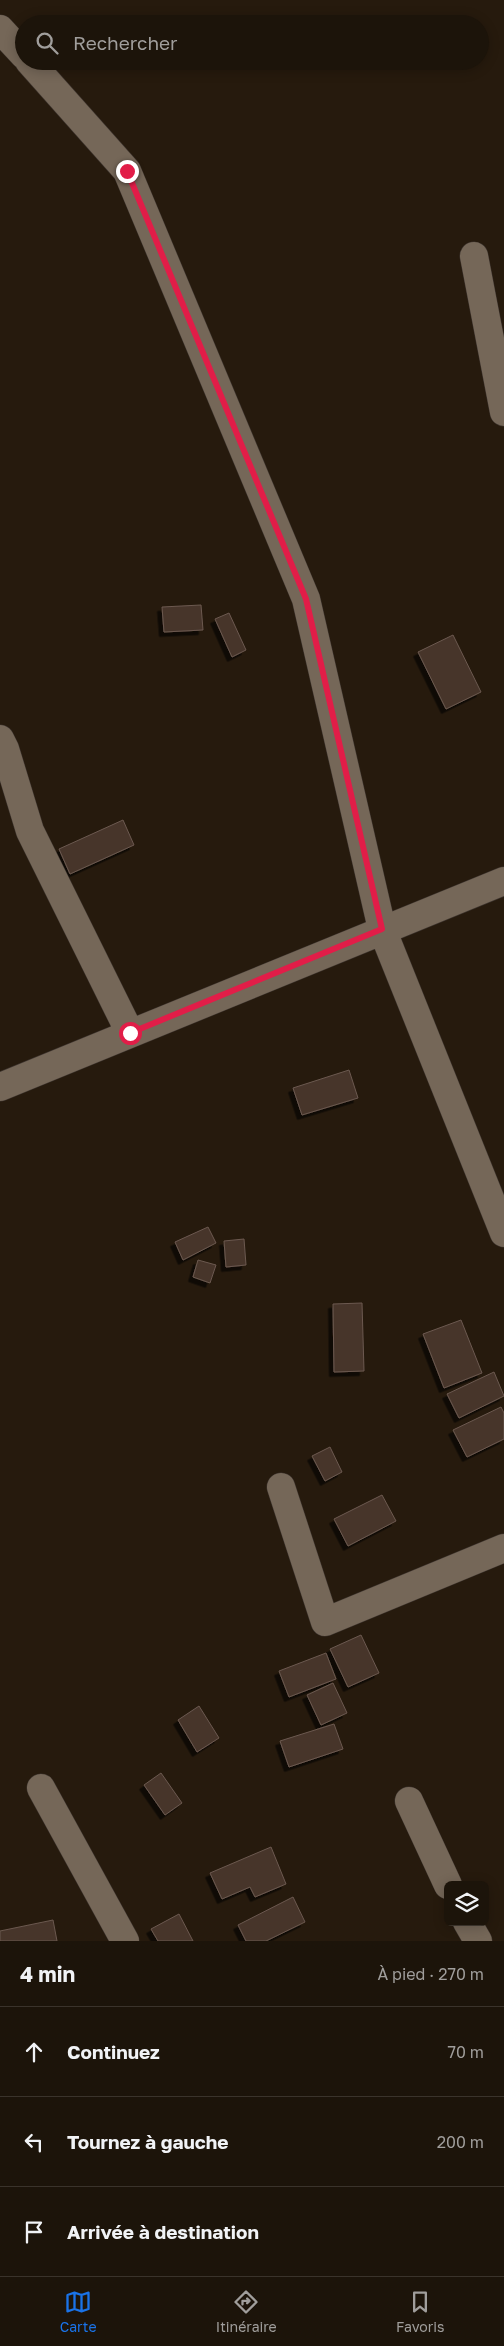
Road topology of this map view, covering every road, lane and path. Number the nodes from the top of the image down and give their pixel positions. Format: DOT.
graph roads {
  1 [pos="0,30"];
  2 [pos="15,46"];
  3 [pos="37,70"];
  4 [pos="474,256"];
  5 [pos="496,319"];
  6 [pos="503,398"];
  7 [pos="0,739"];
  8 [pos="504,881"];
  9 [pos="382,929"];
  10 [pos="130,1033"];
  11 [pos="0,1087"];
  12 [pos="504,1233"];
  13 [pos="281,1487"];
  14 [pos="504,1548"];
  15 [pos="41,1788"];
  16 [pos="409,1801"];
  17 [pos="446,1881"];
  18 [pos="469,1926"];
  19 [pos="125,1941"];
  20 [pos="478,1941"];
  1 -- 2 [label="street"];
  3 -- 9 [label="street"];
  4 -- 5 [label="street"];
  5 -- 6 [label="street"];
  7 -- 10 [label="street"];
  8 -- 9 [label="street"];
  9 -- 10 [label="street"];
  9 -- 12 [label="street"];
  10 -- 11 [label="street"];
  13 -- 14 [label="street"];
  15 -- 19 [label="street"];
  16 -- 17 [label="street"];
  18 -- 20 [label="street"];
}
